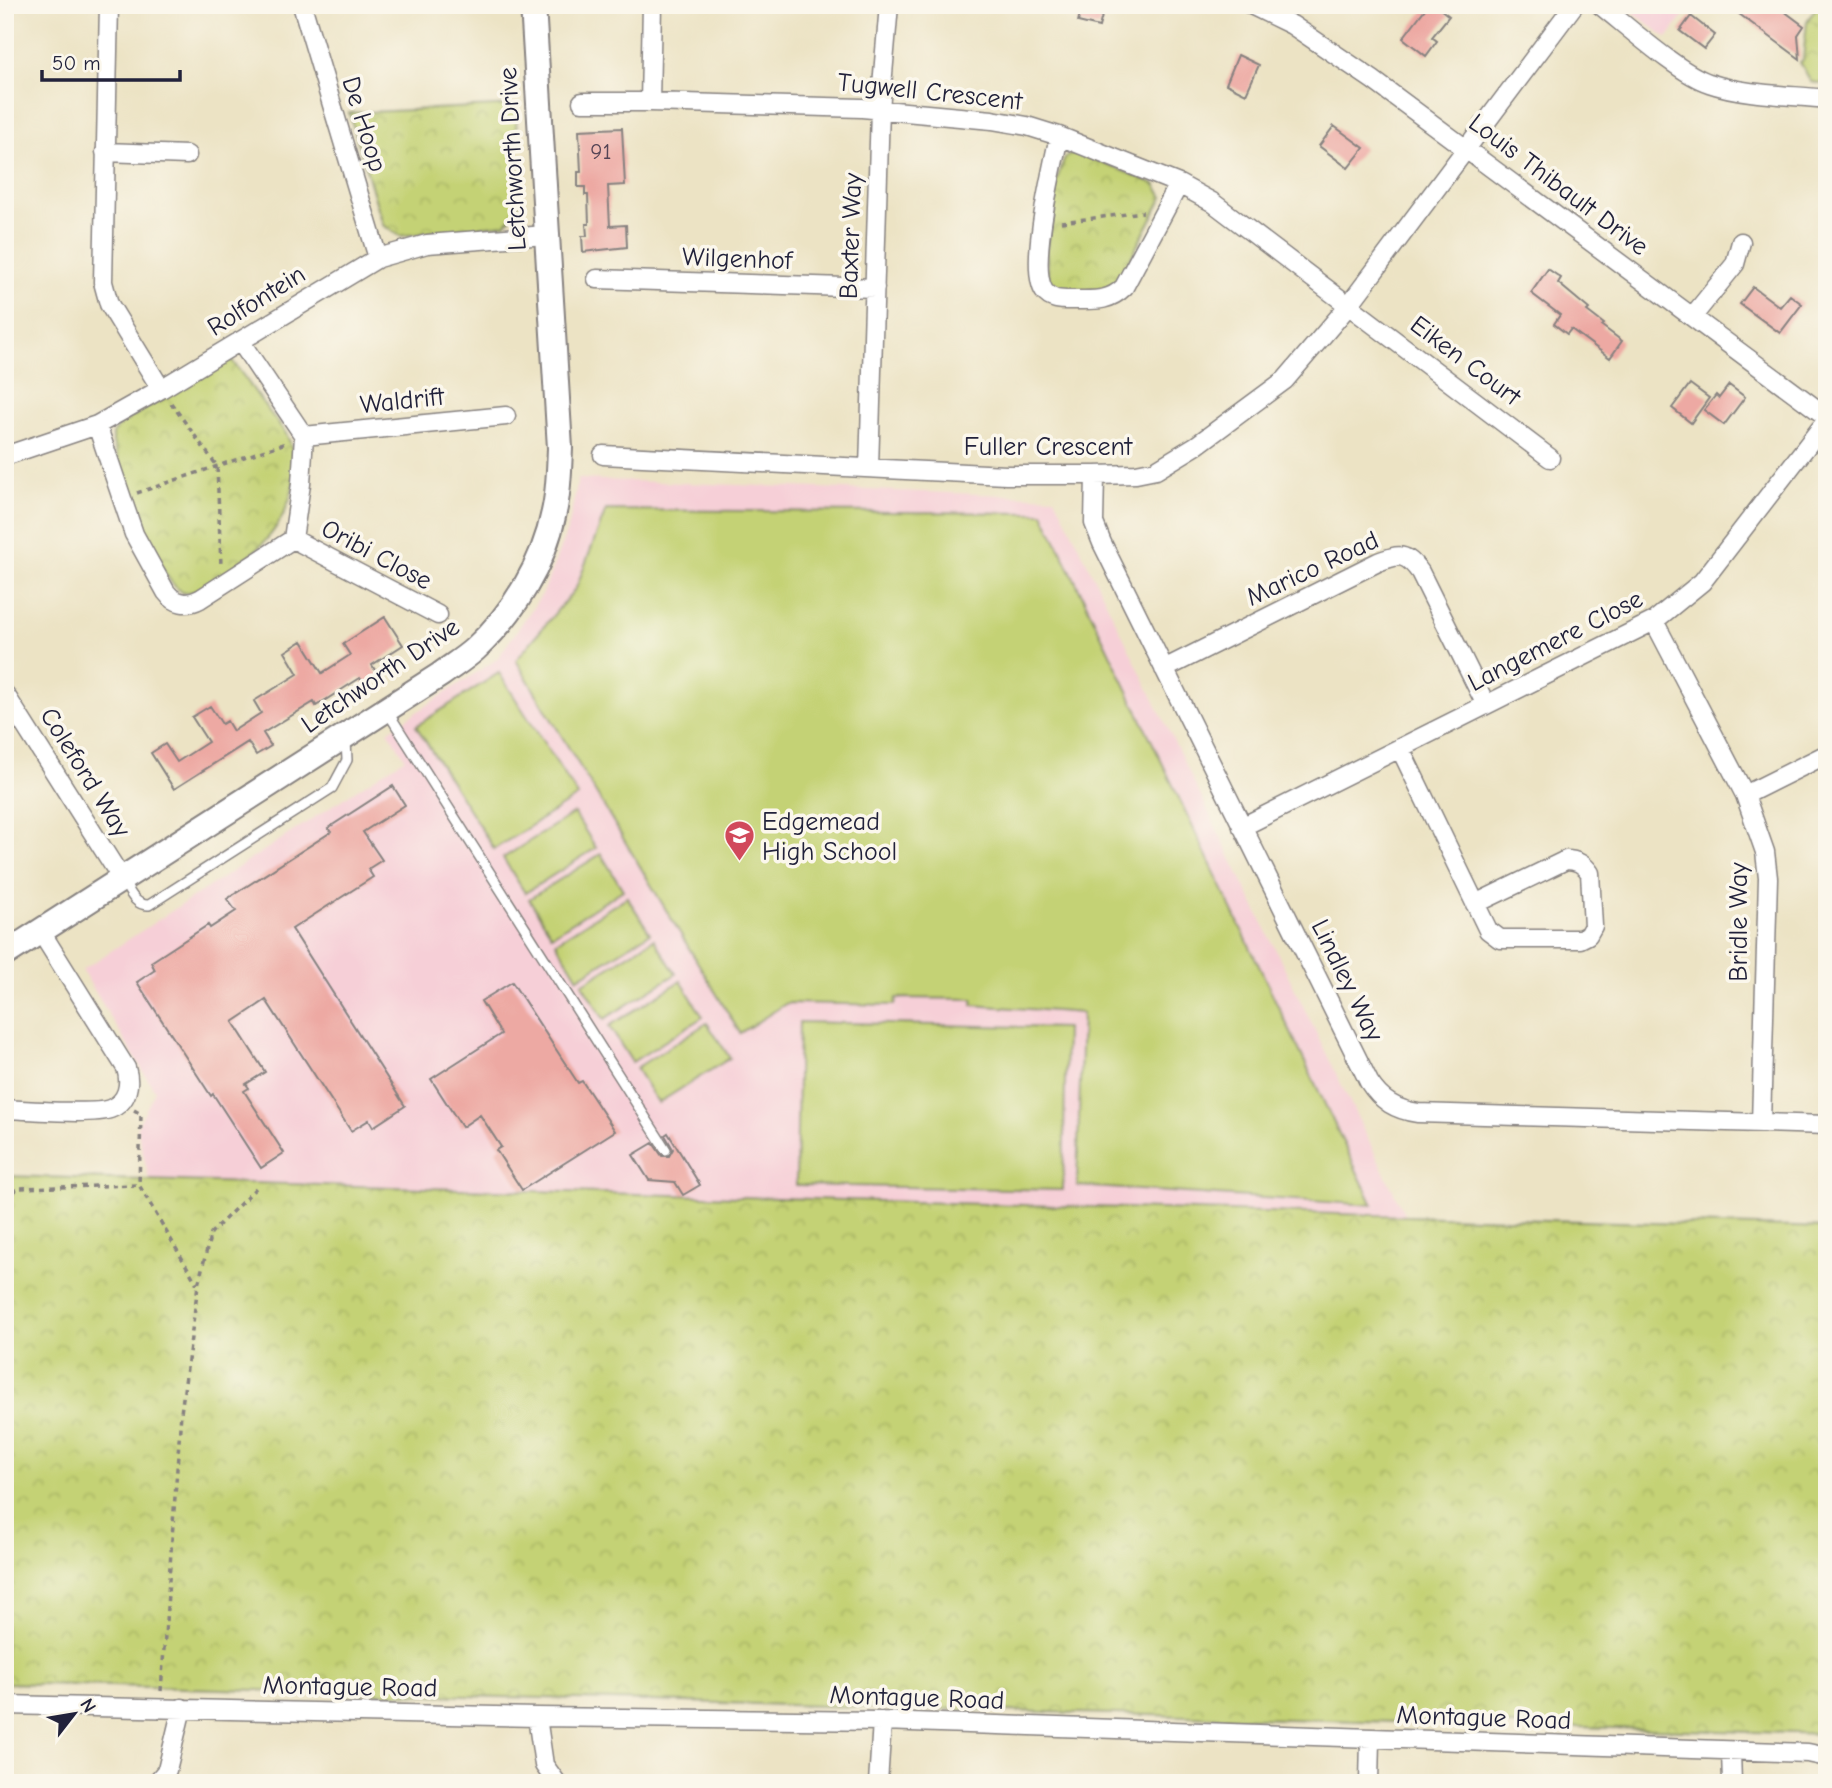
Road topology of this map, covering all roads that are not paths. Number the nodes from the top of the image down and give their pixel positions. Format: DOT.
graph roads {
  1 [pos="109,5"];
  2 [pos="302,5"];
  3 [pos="533,5"];
  4 [pos="652,5"];
  5 [pos="889,5"];
  6 [pos="1251,5"];
  7 [pos="1574,5"];
  8 [pos="1601,5"];
  9 [pos="1827,99"];
  10 [pos="650,102"];
  11 [pos="582,103"];
  12 [pos="880,109"];
  13 [pos="1059,135"];
  14 [pos="1466,148"];
  15 [pos="105,152"];
  16 [pos="187,155"];
  17 [pos="1179,184"];
  18 [pos="546,235"];
  19 [pos="1741,242"];
  20 [pos="378,258"];
  21 [pos="597,279"];
  22 [pos="875,288"];
  23 [pos="1349,305"];
  24 [pos="1693,316"];
  25 [pos="240,341"];
  26 [pos="161,389"];
  27 [pos="506,416"];
  28 [pos="1827,418"];
  29 [pos="97,425"];
  30 [pos="304,436"];
  31 [pos="603,455"];
  32 [pos="5,456"];
  33 [pos="1550,458"];
  34 [pos="869,468"];
  35 [pos="1095,475"];
  36 [pos="293,539"];
  37 [pos="438,615"];
  38 [pos="1654,621"];
  39 [pos="1164,669"];
  40 [pos="5,694"];
  41 [pos="1486,705"];
  42 [pos="386,710"];
  43 [pos="11,714"];
  44 [pos="346,735"];
  45 [pos="1400,748"];
  46 [pos="1827,754"];
  47 [pos="1745,795"];
  48 [pos="1242,827"];
  49 [pos="122,879"];
  50 [pos="1475,904"];
  51 [pos="41,932"];
  52 [pos="5,954"];
  53 [pos="5,1109"];
  54 [pos="1761,1123"];
  55 [pos="1827,1125"];
  56 [pos="666,1150"];
  57 [pos="5,1705"];
  58 [pos="182,1707"];
  59 [pos="537,1717"];
  60 [pos="882,1721"];
  61 [pos="1370,1739"];
  62 [pos="1731,1751"];
  63 [pos="1827,1757"];
  64 [pos="156,1783"];
  65 [pos="557,1783"];
  66 [pos="878,1783"];
  67 [pos="1369,1783"];
  68 [pos="1732,1783"];
  1 -- 15 [label="street"];
  2 -- 20 [label="street, De Hoop"];
  3 -- 18 [label="street, Letchworth Drive"];
  4 -- 10 [label="street"];
  5 -- 12 [label="street, Baxter Way"];
  6 -- 14 [label="street, Louis Thibault Drive"];
  7 -- 14 [label="street, Fuller Crescent"];
  8 -- 9 [label="street"];
  10 -- 11 [label="street, Tugwell Crescent"];
  10 -- 12 [label="street, Tugwell Crescent"];
  12 -- 13 [label="street, Tugwell Crescent"];
  12 -- 22 [label="street, Baxter Way"];
  13 -- 17 [label="street, Tugwell Crescent"];
  13 -- 17 [label="street"];
  14 -- 23 [label="street, Fuller Crescent"];
  14 -- 24 [label="street, Louis Thibault Drive"];
  15 -- 16 [label="street"];
  15 -- 26 [label="street"];
  17 -- 23 [label="street, Tugwell Crescent"];
  18 -- 20 [label="street, Rolfontein"];
  18 -- 42 [label="street, Letchworth Drive"];
  19 -- 24 [label="street"];
  20 -- 25 [label="street, Rolfontein"];
  21 -- 22 [label="street, Wilgenhof"];
  22 -- 34 [label="street, Baxter Way"];
  23 -- 33 [label="street, Eiken Court"];
  23 -- 35 [label="street, Fuller Crescent"];
  24 -- 28 [label="street, Louis Thibault Drive"];
  25 -- 26 [label="street, Rolfontein"];
  25 -- 30 [label="street"];
  26 -- 29 [label="street, Rolfontein"];
  27 -- 30 [label="street, Waldrift"];
  28 -- 38 [label="street, Langemere Close"];
  29 -- 32 [label="street, Rolfontein"];
  29 -- 36 [label="street"];
  30 -- 36 [label="street"];
  31 -- 34 [label="street, Fuller Crescent"];
  34 -- 35 [label="street, Fuller Crescent"];
  35 -- 39 [label="street, Lindley Way"];
  36 -- 37 [label="street, Oribi Close"];
  38 -- 41 [label="street, Langemere Close"];
  38 -- 47 [label="street, Bridle Way"];
  39 -- 41 [label="street, Marico Road"];
  39 -- 48 [label="street, Lindley Way"];
  40 -- 43 [label="street, Coleford Way"];
  41 -- 45 [label="street, Langemere Close"];
  42 -- 44 [label="street, Letchworth Drive"];
  42 -- 56 [label="lane"];
  43 -- 49 [label="street, Coleford Way"];
  44 -- 49 [label="street, Letchworth Drive"];
  44 -- 49 [label="lane"];
  45 -- 48 [label="street, Langemere Close"];
  45 -- 50 [label="street"];
  46 -- 47 [label="street"];
  47 -- 54 [label="street, Bridle Way"];
  48 -- 54 [label="street, Lindley Way"];
  49 -- 51 [label="street, Letchworth Drive"];
  50 -- 50 [label="street"];
  51 -- 52 [label="street, Letchworth Drive"];
  51 -- 53 [label="street"];
  54 -- 55 [label="street, Lindley Way"];
  57 -- 58 [label="street, Montague Road"];
  58 -- 59 [label="street, Montague Road"];
  58 -- 64 [label="street"];
  59 -- 60 [label="street, Montague Road"];
  59 -- 65 [label="street"];
  60 -- 61 [label="street, Montague Road"];
  60 -- 66 [label="street"];
  61 -- 62 [label="street, Montague Road"];
  61 -- 67 [label="street"];
  62 -- 63 [label="street, Montague Road"];
  62 -- 68 [label="street"];
}
